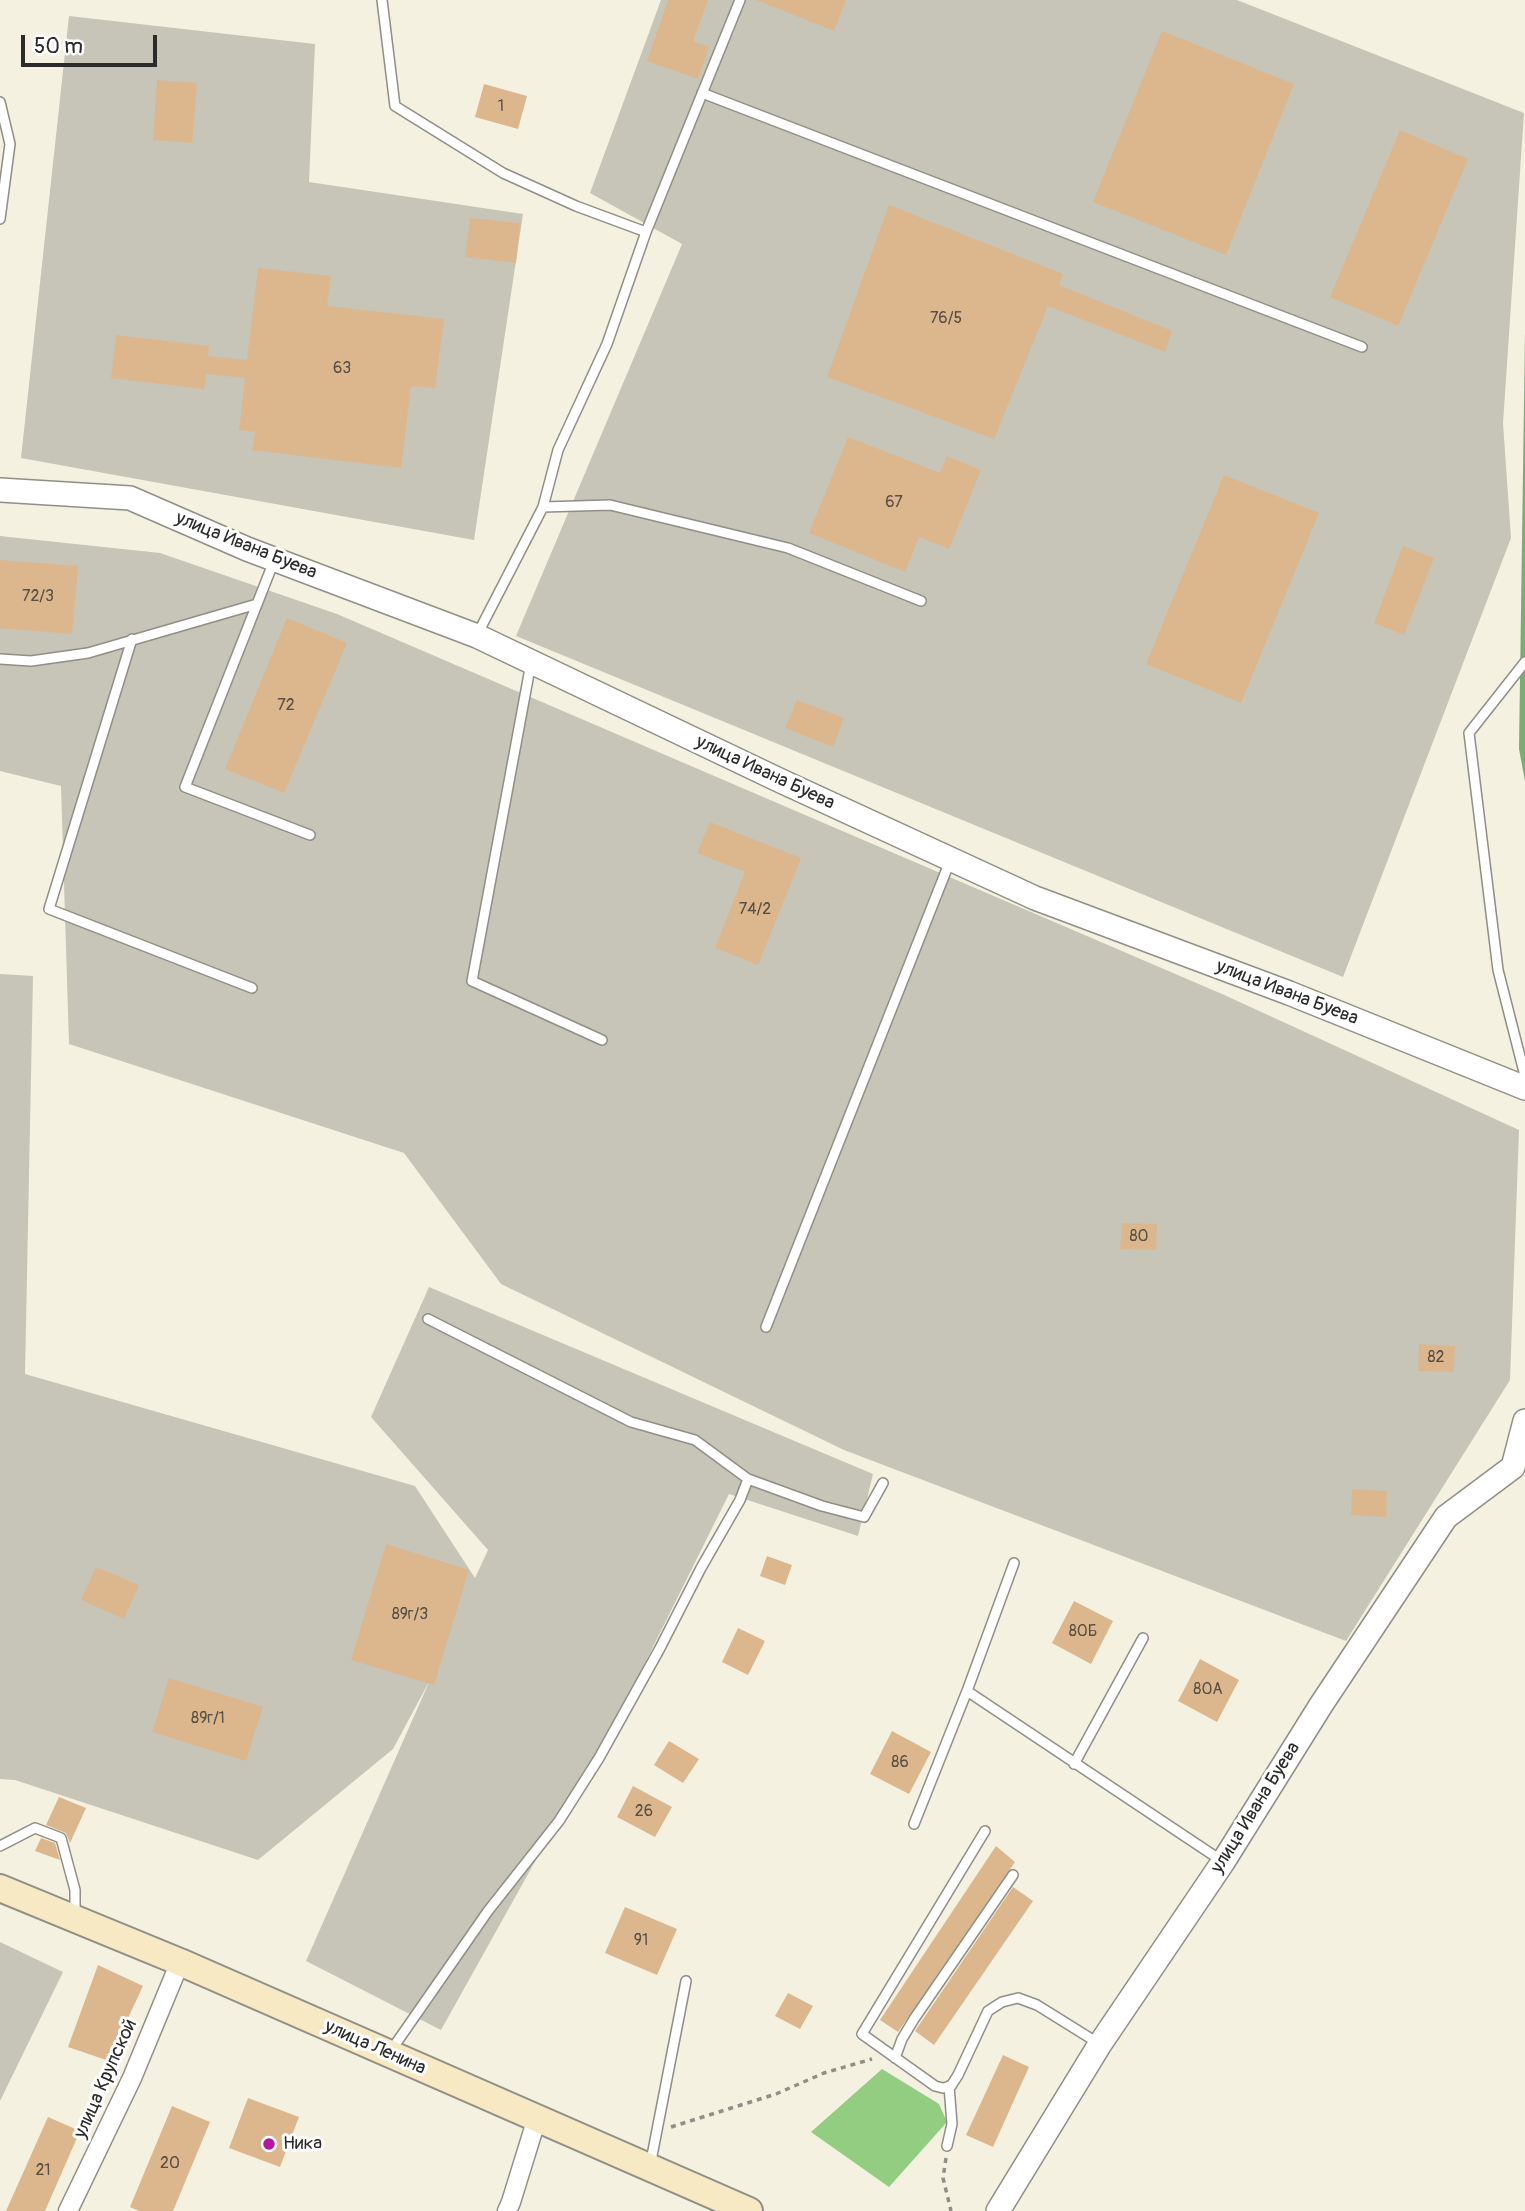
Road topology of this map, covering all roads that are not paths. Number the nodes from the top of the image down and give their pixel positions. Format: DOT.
graph roads {
  1 [pos="382,0"];
  2 [pos="740,0"];
  3 [pos="702,93"];
  4 [pos="0,102"];
  5 [pos="0,219"];
  6 [pos="646,232"];
  7 [pos="1362,347"];
  8 [pos="0,490"];
  9 [pos="542,507"];
  10 [pos="275,559"];
  11 [pos="920,601"];
  12 [pos="257,604"];
  13 [pos="477,636"];
  14 [pos="132,639"];
  15 [pos="0,659"];
  16 [pos="531,662"];
  17 [pos="1525,662"];
  18 [pos="310,835"];
  19 [pos="951,859"];
  20 [pos="253,988"];
  21 [pos="602,1040"];
  22 [pos="1525,1076"];
  23 [pos="1525,1088"];
  24 [pos="428,1319"];
  25 [pos="766,1327"];
  26 [pos="1525,1421"];
  27 [pos="1519,1470"];
  28 [pos="748,1479"];
  29 [pos="883,1483"];
  30 [pos="1014,1563"];
  31 [pos="1143,1638"];
  32 [pos="967,1691"];
  33 [pos="1074,1763"];
  34 [pos="914,1824"];
  35 [pos="985,1831"];
  36 [pos="0,1846"];
  37 [pos="1223,1862"];
  38 [pos="1013,1875"];
  39 [pos="0,1888"];
  40 [pos="75,1919"];
  41 [pos="180,1962"];
  42 [pos="686,1981"];
  43 [pos="1100,2044"];
  44 [pos="389,2054"];
  45 [pos="892,2055"];
  46 [pos="949,2086"];
  47 [pos="537,2118"];
  48 [pos="947,2146"];
  49 [pos="649,2168"];
  50 [pos="68,2211"];
  51 [pos="507,2211"];
  52 [pos="748,2211"];
  53 [pos="998,2211"];
  1 -- 6 [label="lane"];
  2 -- 3 [label="lane"];
  3 -- 6 [label="lane"];
  3 -- 7 [label="lane"];
  4 -- 5 [label="lane"];
  6 -- 9 [label="lane"];
  8 -- 10 [label="street, улица Ивана Буева"];
  9 -- 11 [label="lane"];
  9 -- 13 [label="lane"];
  10 -- 12 [label="lane"];
  10 -- 13 [label="street, улица Ивана Буева"];
  12 -- 14 [label="lane"];
  12 -- 18 [label="lane"];
  13 -- 16 [label="street, улица Ивана Буева"];
  14 -- 15 [label="lane"];
  14 -- 20 [label="lane"];
  16 -- 19 [label="street, улица Ивана Буева"];
  16 -- 21 [label="lane"];
  17 -- 22 [label="lane"];
  19 -- 23 [label="street, улица Ивана Буева"];
  19 -- 25 [label="lane"];
  24 -- 28 [label="lane"];
  26 -- 27 [label="street, улица Ивана Буева"];
  27 -- 37 [label="street, улица Ивана Буева"];
  28 -- 29 [label="lane"];
  28 -- 44 [label="lane"];
  30 -- 32 [label="lane"];
  31 -- 33 [label="lane"];
  32 -- 33 [label="lane"];
  32 -- 34 [label="lane"];
  33 -- 37 [label="lane"];
  35 -- 45 [label="lane"];
  36 -- 40 [label="lane"];
  37 -- 43 [label="street, улица Ивана Буева"];
  38 -- 45 [label="lane"];
  39 -- 40 [label="main road, улица Ленина"];
  40 -- 41 [label="main road, улица Ленина"];
  41 -- 44 [label="main road, улица Ленина"];
  41 -- 50 [label="street, улица Крупской"];
  42 -- 49 [label="lane"];
  43 -- 46 [label="lane"];
  43 -- 53 [label="street, улица Ивана Буева"];
  44 -- 47 [label="main road, улица Ленина"];
  45 -- 46 [label="lane"];
  46 -- 48 [label="lane"];
  47 -- 49 [label="main road, улица Ленина"];
  47 -- 51 [label="street"];
  49 -- 52 [label="main road, улица Ленина"];
}
